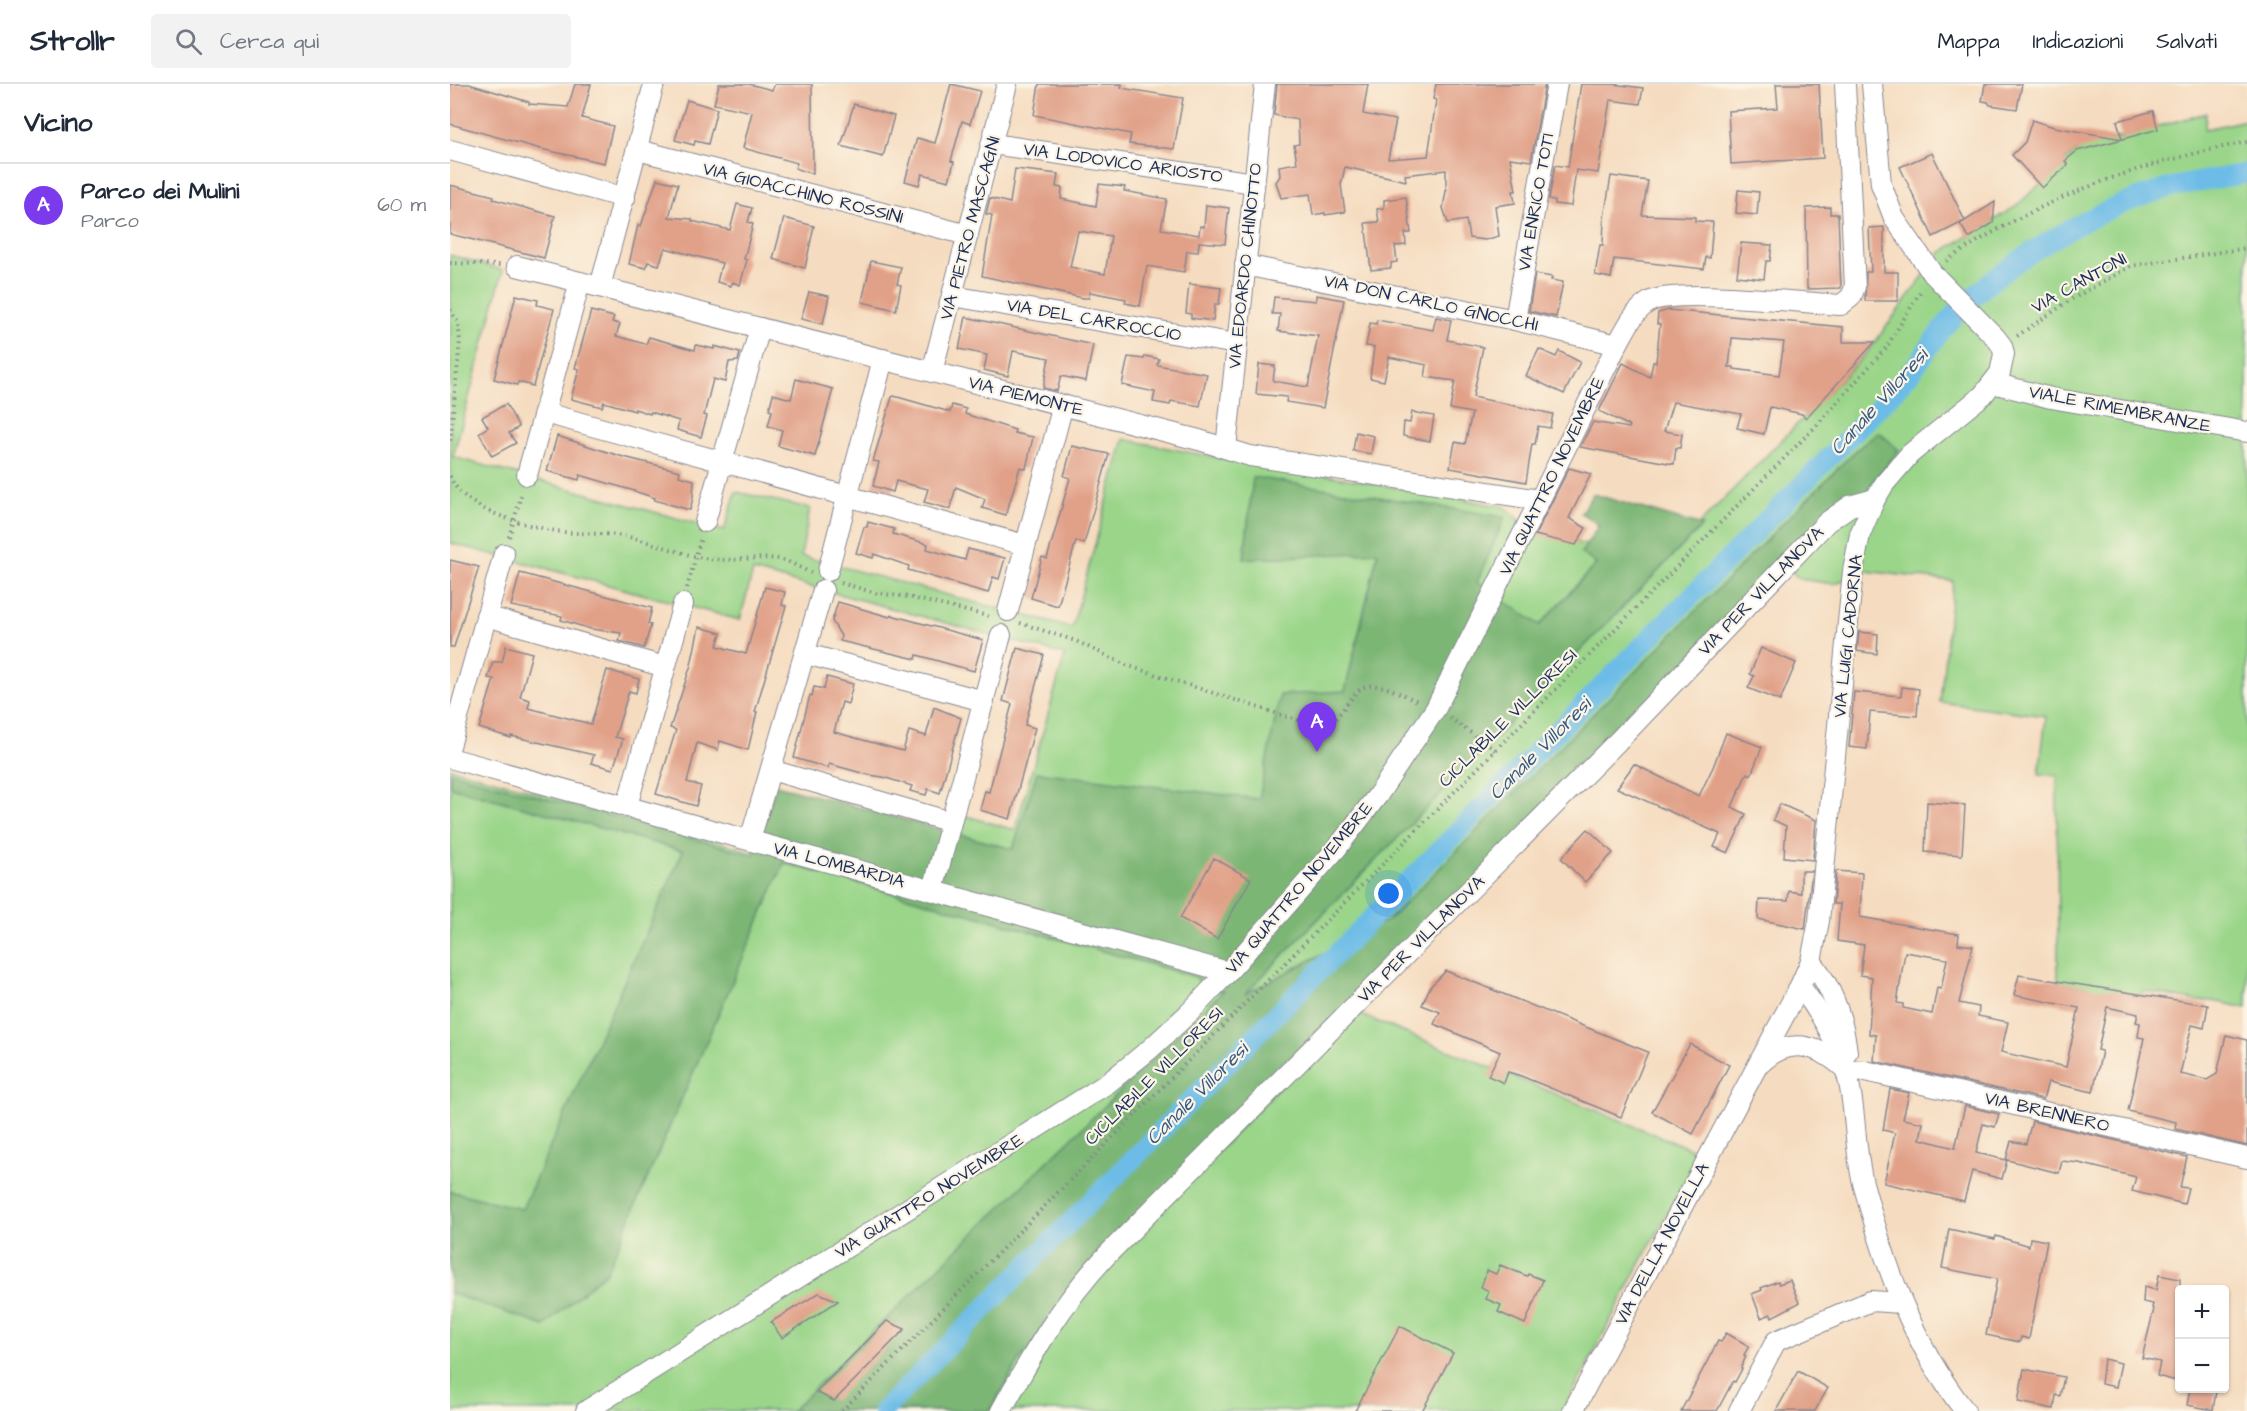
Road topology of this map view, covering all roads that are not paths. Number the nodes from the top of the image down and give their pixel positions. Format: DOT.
graph roads {
  1 [pos="654,84"];
  2 [pos="1007,84"];
  3 [pos="1265,84"];
  4 [pos="1557,84"];
  5 [pos="1845,84"];
  6 [pos="1872,84"];
  7 [pos="993,144"];
  8 [pos="450,150"];
  9 [pos="638,150"];
  10 [pos="1254,183"];
  11 [pos="625,198"];
  12 [pos="968,235"];
  13 [pos="1245,265"];
  14 [pos="517,266"];
  15 [pos="580,282"];
  16 [pos="600,287"];
  17 [pos="952,296"];
  18 [pos="1515,320"];
  19 [pos="760,328"];
  20 [pos="1237,344"];
  21 [pos="1617,345"];
  22 [pos="884,359"];
  23 [pos="932,372"];
  24 [pos="1993,383"];
  25 [pos="1063,405"];
  26 [pos="545,413"];
  27 [pos="2247,432"];
  28 [pos="1226,448"];
  29 [pos="722,463"];
  30 [pos="527,474"];
  31 [pos="847,497"];
  32 [pos="1875,499"];
  33 [pos="1540,500"];
  34 [pos="705,522"];
  35 [pos="1025,545"];
  36 [pos="504,554"];
  37 [pos="683,604"];
  38 [pos="486,616"];
  39 [pos="806,654"];
  40 [pos="665,667"];
  41 [pos="984,701"];
  42 [pos="450,746"];
  43 [pos="450,758"];
  44 [pos="771,770"];
  45 [pos="627,806"];
  46 [pos="951,822"];
  47 [pos="750,840"];
  48 [pos="933,890"];
  49 [pos="1811,961"];
  50 [pos="1228,972"];
  51 [pos="1800,986"];
  52 [pos="1846,1070"];
  53 [pos="1752,1076"];
  54 [pos="2247,1158"];
  55 [pos="1902,1303"];
  56 [pos="586,1411"];
  57 [pos="1000,1411"];
  58 [pos="1573,1411"];
  59 [pos="1740,1411"];
  60 [pos="1965,1411"];
  1 -- 9 [label="street"];
  2 -- 7 [label="street, VIA PIETRO MASCAGNI"];
  3 -- 10 [label="street, VIA EDOARDO CHINOTTO"];
  4 -- 18 [label="street, VIA ENRICO TOTI"];
  5 -- 21 [label="street, VIA QUATTRO NOVEMBRE"];
  6 -- 24 [label="street, VIA LUIGI CADORNA"];
  7 -- 10 [label="street, VIA LODOVICO ARIOSTO"];
  7 -- 12 [label="street, VIA PIETRO MASCAGNI"];
  8 -- 11 [label="street"];
  9 -- 11 [label="street"];
  9 -- 12 [label="street, VIA GIOACCHINO ROSSINI"];
  10 -- 13 [label="street, VIA EDOARDO CHINOTTO"];
  11 -- 16 [label="street"];
  12 -- 17 [label="street, VIA PIETRO MASCAGNI"];
  13 -- 18 [label="street, VIA DON CARLO GNOCCHI"];
  13 -- 20 [label="street, VIA EDOARDO CHINOTTO"];
  14 -- 15 [label="street, VIA PIEMONTE"];
  15 -- 16 [label="street, VIA PIEMONTE"];
  15 -- 26 [label="street"];
  16 -- 19 [label="street, VIA PIEMONTE"];
  17 -- 20 [label="street, VIA DEL CARROCCIO"];
  17 -- 23 [label="street, VIA PIETRO MASCAGNI"];
  18 -- 21 [label="street, VIA DON CARLO GNOCCHI"];
  19 -- 22 [label="street, VIA PIEMONTE"];
  19 -- 29 [label="street"];
  20 -- 28 [label="street, VIA EDOARDO CHINOTTO"];
  21 -- 33 [label="street, VIA QUATTRO NOVEMBRE"];
  22 -- 23 [label="street, VIA PIEMONTE"];
  22 -- 31 [label="street"];
  23 -- 25 [label="street, VIA PIEMONTE"];
  24 -- 27 [label="street, VIALE RIMEMBRANZE"];
  24 -- 32 [label="street, VIA LUIGI CADORNA"];
  25 -- 28 [label="street, VIA PIEMONTE"];
  25 -- 35 [label="street"];
  26 -- 29 [label="street"];
  26 -- 30 [label="street"];
  28 -- 33 [label="street, VIA PIEMONTE"];
  29 -- 31 [label="street"];
  29 -- 34 [label="street"];
  31 -- 35 [label="street"];
  31 -- 39 [label="street"];
  32 -- 49 [label="street, VIA LUIGI CADORNA"];
  32 -- 57 [label="street, VIA PER VILLANOVA"];
  33 -- 50 [label="street, VIA QUATTRO NOVEMBRE"];
  35 -- 41 [label="street"];
  36 -- 38 [label="street"];
  37 -- 40 [label="street"];
  38 -- 40 [label="street"];
  38 -- 42 [label="street"];
  39 -- 41 [label="street"];
  39 -- 44 [label="street"];
  40 -- 45 [label="street"];
  41 -- 46 [label="street"];
  43 -- 45 [label="street, VIA LOMBARDIA"];
  44 -- 46 [label="street"];
  44 -- 47 [label="street"];
  45 -- 47 [label="street, VIA LOMBARDIA"];
  46 -- 48 [label="street"];
  47 -- 48 [label="street, VIA LOMBARDIA"];
  48 -- 50 [label="street, VIA LOMBARDIA"];
  49 -- 51 [label="street, VIA LUIGI CADORNA"];
  49 -- 52 [label="street"];
  50 -- 56 [label="street, VIA QUATTRO NOVEMBRE"];
  51 -- 52 [label="street"];
  51 -- 53 [label="street, VIA LUIGI CADORNA"];
  52 -- 53 [label="street"];
  52 -- 54 [label="street, VIA BRENNERO"];
  52 -- 55 [label="street"];
  53 -- 58 [label="street, VIA DELLA NOVELLA"];
  55 -- 59 [label="street"];
  55 -- 60 [label="street"];
}
